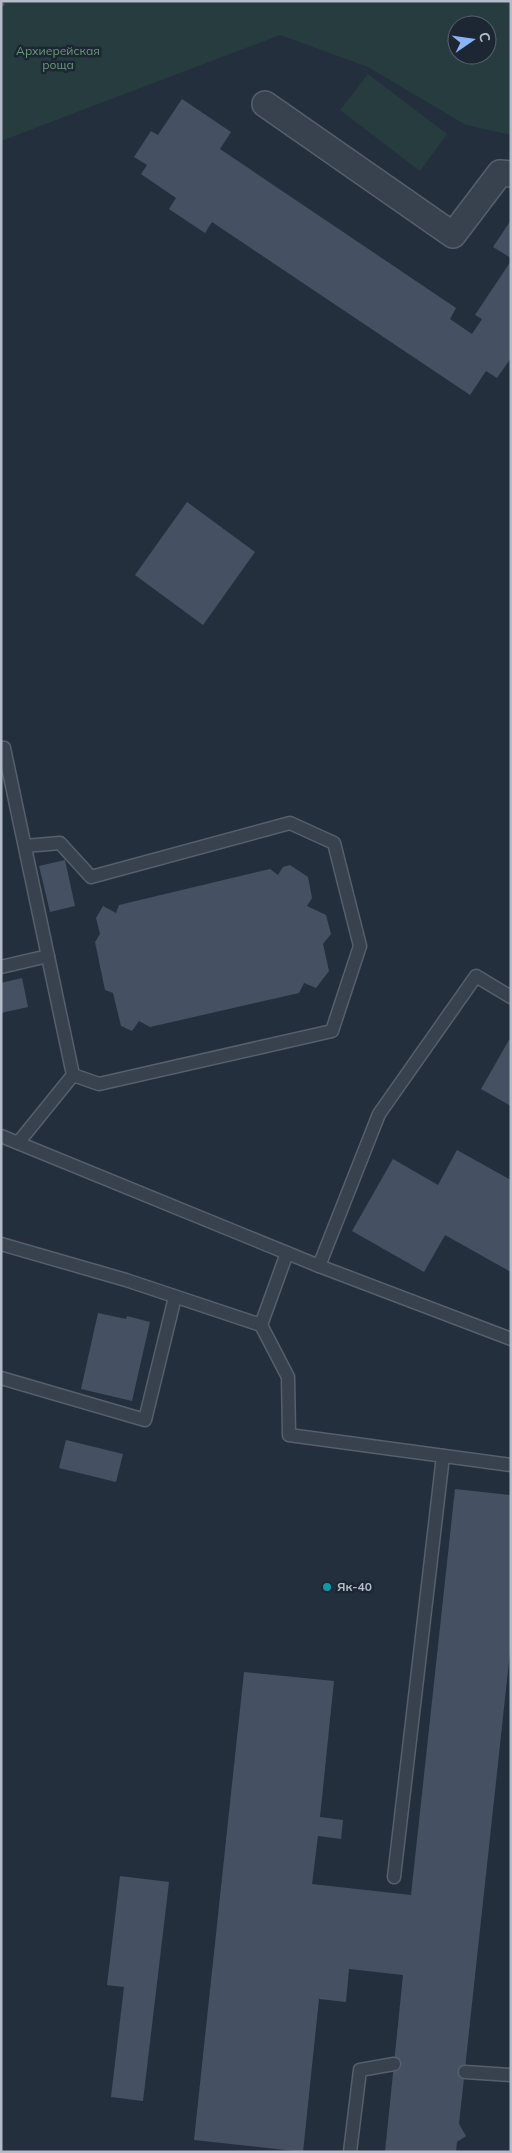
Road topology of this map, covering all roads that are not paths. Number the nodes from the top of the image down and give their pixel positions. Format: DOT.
graph roads {
  1 [pos="265,104"];
  2 [pos="511,174"];
  3 [pos="1,748"];
  4 [pos="25,846"];
  5 [pos="48,956"];
  6 [pos="1,967"];
  7 [pos="511,997"];
  8 [pos="73,1075"];
  9 [pos="1,1136"];
  10 [pos="18,1143"];
  11 [pos="1,1244"];
  12 [pos="287,1253"];
  13 [pos="319,1266"];
  14 [pos="175,1297"];
  15 [pos="261,1325"];
  16 [pos="511,1339"];
  17 [pos="1,1378"];
  18 [pos="444,1456"];
  19 [pos="511,1465"];
  20 [pos="394,1877"];
  21 [pos="394,2064"];
  22 [pos="465,2072"];
  23 [pos="511,2075"];
  24 [pos="350,2152"];
  1 -- 2 [label="street"];
  3 -- 4 [label="lane"];
  4 -- 5 [label="lane"];
  4 -- 8 [label="lane"];
  5 -- 6 [label="lane"];
  5 -- 8 [label="lane"];
  7 -- 13 [label="lane"];
  8 -- 10 [label="lane"];
  9 -- 10 [label="lane"];
  10 -- 12 [label="lane"];
  11 -- 14 [label="lane"];
  12 -- 13 [label="lane"];
  12 -- 15 [label="lane"];
  13 -- 16 [label="lane"];
  14 -- 15 [label="lane"];
  14 -- 17 [label="lane"];
  15 -- 18 [label="lane"];
  18 -- 19 [label="lane"];
  18 -- 20 [label="lane"];
  21 -- 24 [label="lane"];
  22 -- 23 [label="lane"];
}
